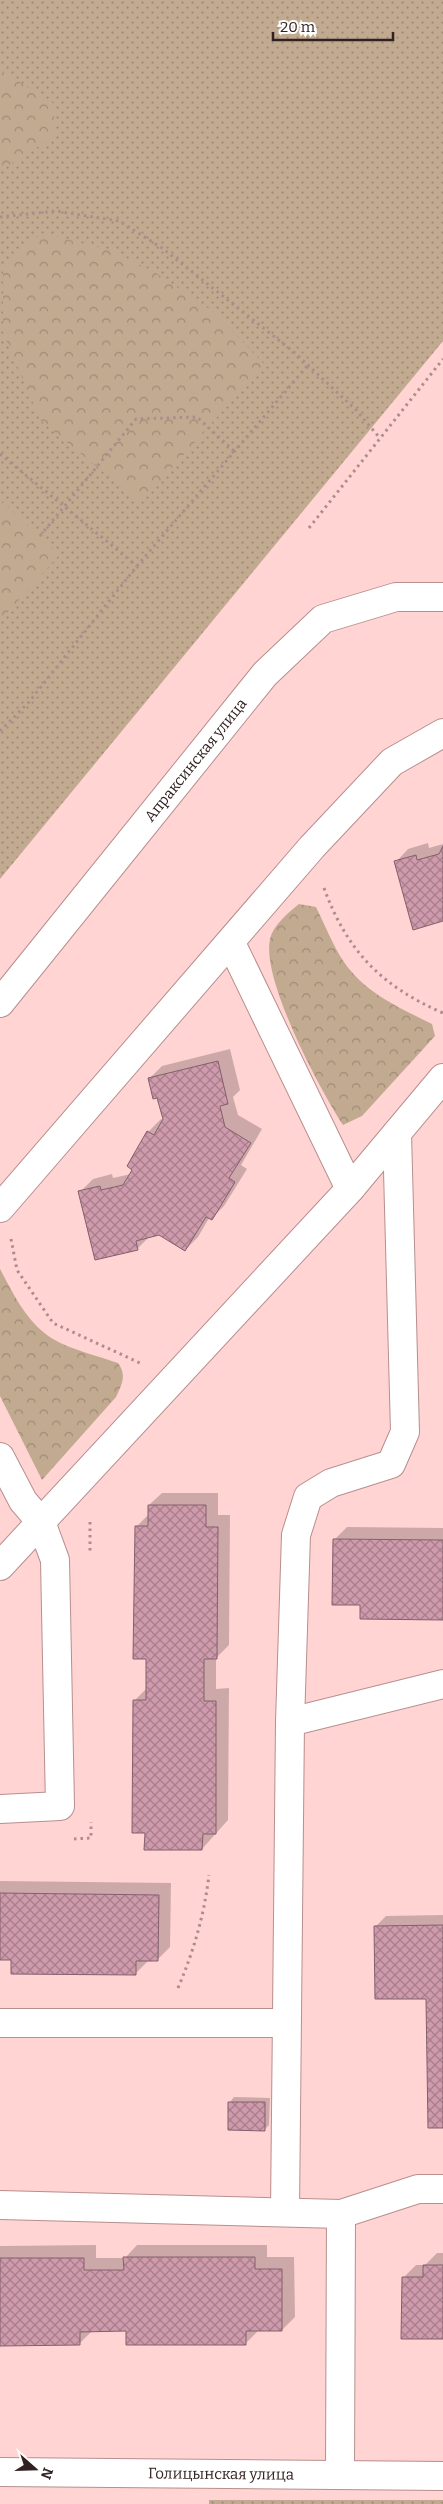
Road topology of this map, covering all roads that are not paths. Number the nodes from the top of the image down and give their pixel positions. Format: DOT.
graph roads {
  1 [pos="443,597"];
  2 [pos="443,733"];
  3 [pos="232,942"];
  4 [pos="0,1003"];
  5 [pos="443,1078"];
  6 [pos="397,1133"];
  7 [pos="350,1189"];
  8 [pos="0,1208"];
  9 [pos="0,1457"];
  10 [pos="41,1522"];
  11 [pos="0,1566"];
  12 [pos="443,1684"];
  13 [pos="290,1722"];
  14 [pos="0,1809"];
  15 [pos="0,2023"];
  16 [pos="286,2023"];
  17 [pos="443,2189"];
  18 [pos="0,2205"];
  19 [pos="285,2211"];
  20 [pos="341,2214"];
  21 [pos="0,2472"];
  22 [pos="340,2475"];
  23 [pos="443,2476"];
  1 -- 4 [label="street, Апраксинская улица"];
  2 -- 3 [label="street"];
  3 -- 7 [label="street"];
  3 -- 8 [label="street"];
  5 -- 6 [label="street"];
  6 -- 7 [label="street"];
  6 -- 13 [label="street"];
  7 -- 10 [label="street"];
  9 -- 10 [label="street"];
  10 -- 11 [label="street"];
  10 -- 14 [label="street"];
  12 -- 13 [label="street"];
  13 -- 16 [label="street"];
  15 -- 16 [label="street"];
  16 -- 19 [label="street"];
  17 -- 20 [label="street"];
  18 -- 19 [label="street"];
  19 -- 20 [label="street"];
  20 -- 22 [label="street"];
  21 -- 22 [label="street, Голицынская улица"];
  22 -- 23 [label="street, Голицынская улица"];
}
